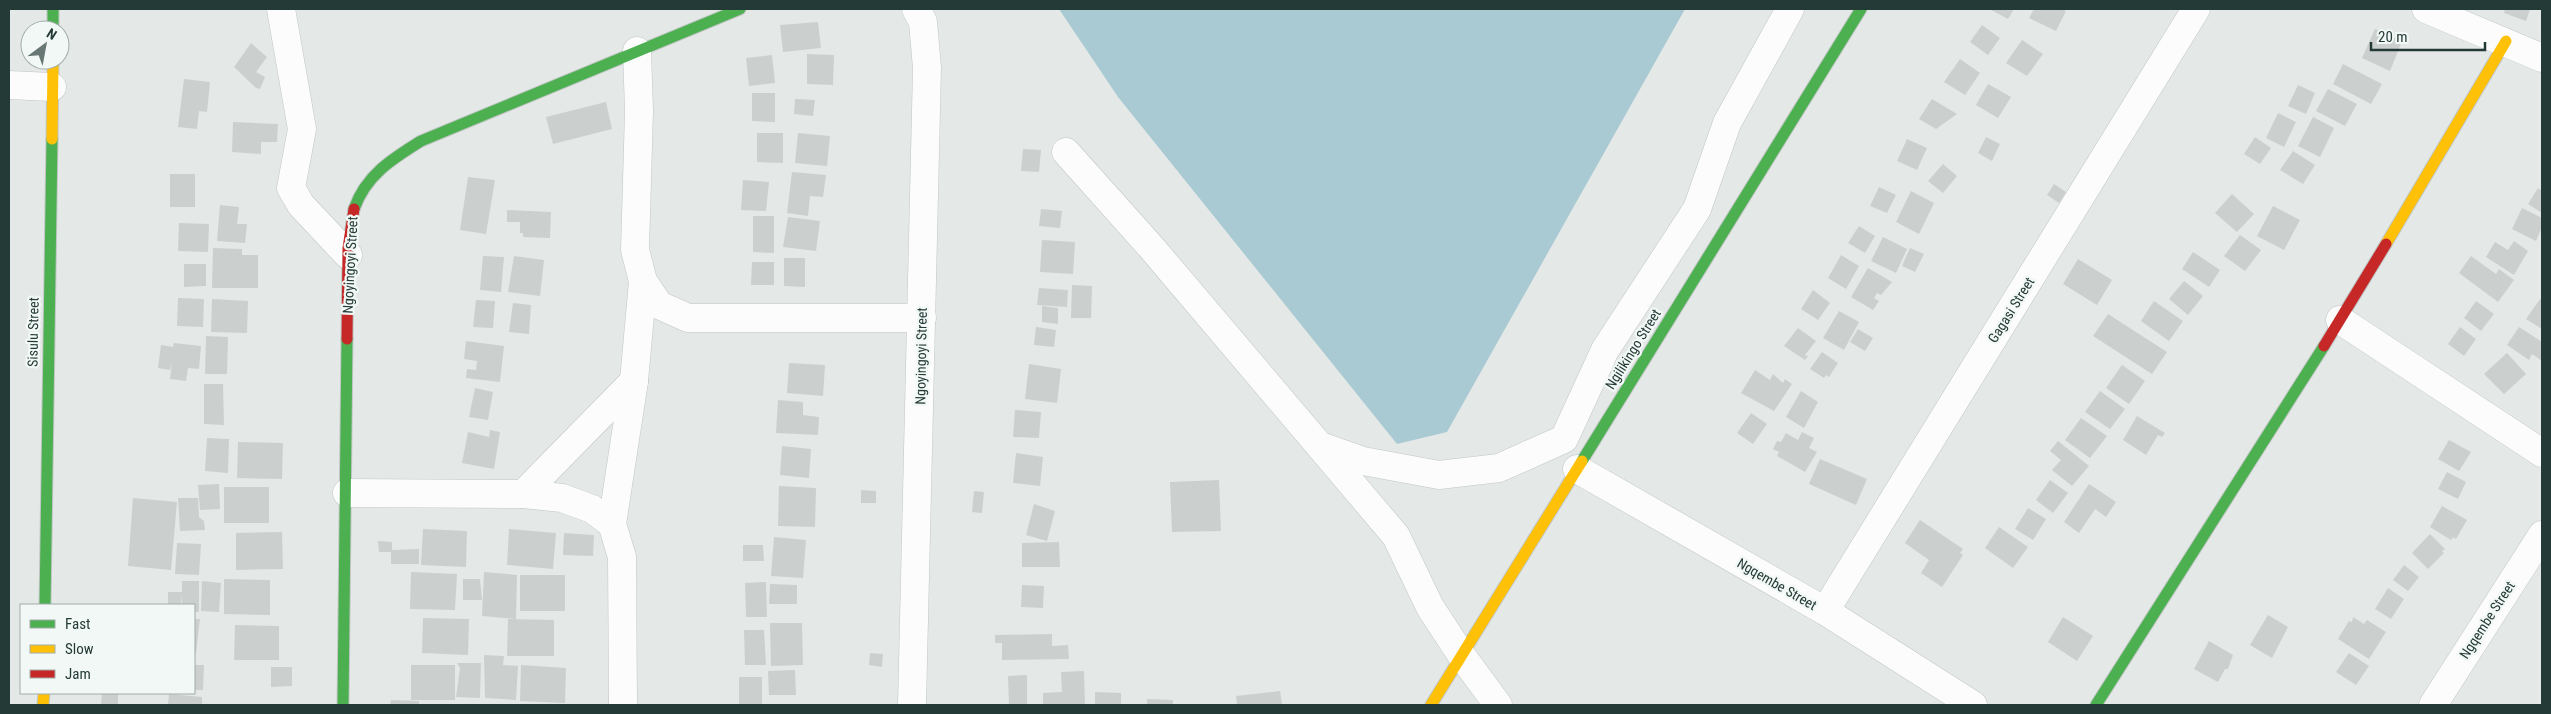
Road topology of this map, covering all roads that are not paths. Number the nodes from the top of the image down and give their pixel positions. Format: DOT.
graph roads {
  1 [pos="281,9"];
  2 [pos="740,9"];
  3 [pos="916,9"];
  4 [pos="1790,9"];
  5 [pos="1861,9"];
  6 [pos="2196,9"];
  7 [pos="2426,9"];
  8 [pos="2506,41"];
  9 [pos="637,51"];
  10 [pos="2542,58"];
  11 [pos="52,70"];
  12 [pos="9,85"];
  13 [pos="52,87"];
  14 [pos="1066,152"];
  15 [pos="348,255"];
  16 [pos="643,281"];
  17 [pos="922,318"];
  18 [pos="2340,320"];
  19 [pos="634,381"];
  20 [pos="1320,446"];
  21 [pos="2542,453"];
  22 [pos="1577,469"];
  23 [pos="347,492"];
  24 [pos="523,494"];
  25 [pos="612,524"];
  26 [pos="2542,535"];
  27 [pos="45,604"];
  28 [pos="1825,611"];
  29 [pos="1462,656"];
  30 [pos="343,705"];
  31 [pos="623,705"];
  32 [pos="912,705"];
  33 [pos="1431,705"];
  34 [pos="1498,705"];
  35 [pos="1973,705"];
  36 [pos="2096,705"];
  37 [pos="2433,705"];
  1 -- 15 [label="street"];
  2 -- 9 [label="street, Ngoyingoyi Street"];
  3 -- 17 [label="street, Ngoyingoyi Street"];
  4 -- 20 [label="street"];
  5 -- 22 [label="street, Ngilikingo Street"];
  6 -- 28 [label="street, Gagasi Street"];
  7 -- 8 [label="street"];
  8 -- 10 [label="street"];
  8 -- 18 [label="street"];
  9 -- 15 [label="street, Ngoyingoyi Street"];
  9 -- 16 [label="street"];
  11 -- 13 [label="street, Sisulu Street"];
  12 -- 13 [label="street"];
  13 -- 27 [label="street, Sisulu Street"];
  14 -- 20 [label="street"];
  15 -- 23 [label="street, Ngoyingoyi Street"];
  16 -- 17 [label="street"];
  16 -- 19 [label="street"];
  17 -- 32 [label="street, Ngoyingoyi Street"];
  18 -- 21 [label="street"];
  18 -- 36 [label="street"];
  19 -- 24 [label="street"];
  19 -- 25 [label="street"];
  20 -- 29 [label="street"];
  22 -- 28 [label="street, Ngqembe Street"];
  22 -- 29 [label="street, Ngilikingo Street"];
  23 -- 24 [label="street"];
  23 -- 30 [label="street, Ngoyingoyi Street"];
  24 -- 25 [label="street"];
  25 -- 31 [label="street"];
  26 -- 37 [label="street, Ngqembe Street"];
  28 -- 35 [label="street, Ngqembe Street"];
  29 -- 33 [label="street, Ngilikingo Street"];
  29 -- 34 [label="street"];
}
